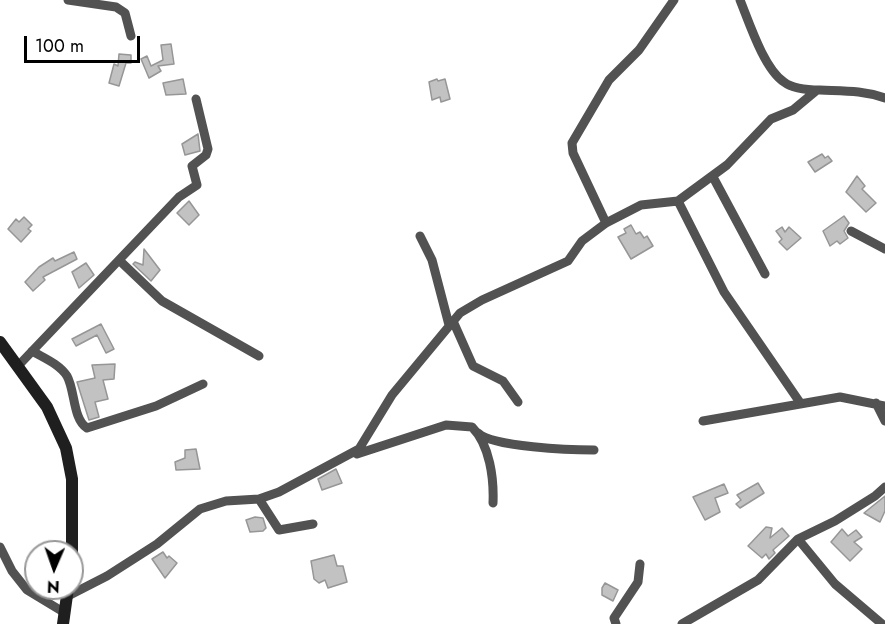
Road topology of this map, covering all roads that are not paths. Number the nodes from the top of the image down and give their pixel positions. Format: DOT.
graph roads {
  1 [pos="68,0"];
  2 [pos="674,0"];
  3 [pos="740,0"];
  4 [pos="131,36"];
  5 [pos="817,90"];
  6 [pos="885,98"];
  7 [pos="196,99"];
  8 [pos="713,177"];
  9 [pos="678,201"];
  10 [pos="606,224"];
  11 [pos="850,231"];
  12 [pos="420,236"];
  13 [pos="885,249"];
  14 [pos="120,261"];
  15 [pos="765,274"];
  16 [pos="451,323"];
  17 [pos="0,342"];
  18 [pos="32,351"];
  19 [pos="259,357"];
  20 [pos="18,366"];
  21 [pos="203,384"];
  22 [pos="518,402"];
  23 [pos="801,404"];
  24 [pos="880,405"];
  25 [pos="703,421"];
  26 [pos="885,421"];
  27 [pos="476,431"];
  28 [pos="594,450"];
  29 [pos="344,459"];
  30 [pos="885,487"];
  31 [pos="259,499"];
  32 [pos="493,503"];
  33 [pos="313,524"];
  34 [pos="798,539"];
  35 [pos="72,540"];
  36 [pos="0,547"];
  37 [pos="640,564"];
  38 [pos="84,584"];
  39 [pos="66,600"];
  40 [pos="64,618"];
  41 [pos="871,620"];
  42 [pos="616,624"];
  43 [pos="682,624"];
  44 [pos="882,624"];
  1 -- 4 [label="street"];
  2 -- 10 [label="street"];
  3 -- 5 [label="street"];
  5 -- 6 [label="street"];
  5 -- 8 [label="street"];
  7 -- 14 [label="street"];
  8 -- 9 [label="street"];
  8 -- 15 [label="street"];
  9 -- 10 [label="street"];
  9 -- 23 [label="street"];
  10 -- 16 [label="street"];
  11 -- 13 [label="street"];
  12 -- 16 [label="street"];
  14 -- 18 [label="street"];
  14 -- 19 [label="street"];
  16 -- 22 [label="street"];
  16 -- 29 [label="street"];
  17 -- 20 [label="street"];
  18 -- 20 [label="street"];
  18 -- 21 [label="street"];
  20 -- 35 [label="street"];
  23 -- 24 [label="street"];
  23 -- 25 [label="street"];
  24 -- 26 [label="street"];
  27 -- 28 [label="street"];
  27 -- 29 [label="street"];
  27 -- 32 [label="street"];
  29 -- 31 [label="street"];
  30 -- 34 [label="street"];
  31 -- 33 [label="street"];
  31 -- 38 [label="street"];
  34 -- 41 [label="street"];
  34 -- 43 [label="street"];
  36 -- 40 [label="street"];
  37 -- 42 [label="street"];
  39 -- 40 [label="street"];
  41 -- 44 [label="street"];
}
